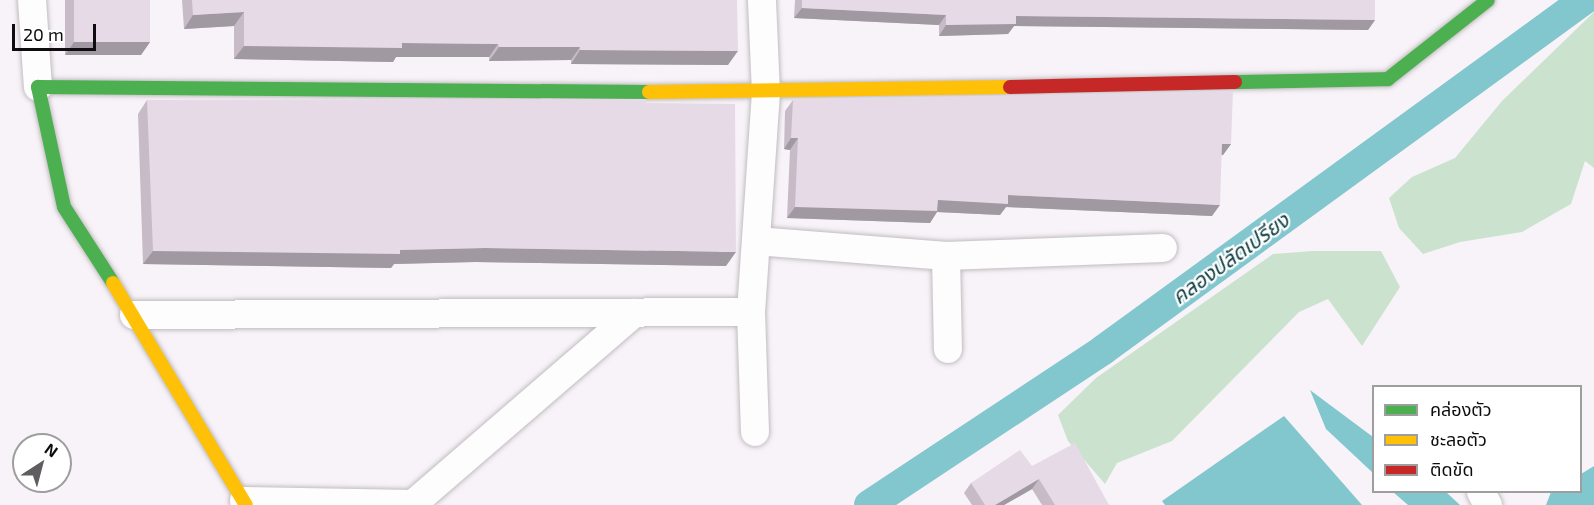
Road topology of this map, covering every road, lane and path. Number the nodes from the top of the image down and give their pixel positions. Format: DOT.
graph roads {
  1 [pos="32,0"];
  2 [pos="762,0"];
  3 [pos="1488,0"];
  4 [pos="38,87"];
  5 [pos="766,93"];
  6 [pos="756,241"];
  7 [pos="1163,248"];
  8 [pos="946,256"];
  9 [pos="751,312"];
  10 [pos="634,313"];
  11 [pos="134,315"];
  12 [pos="948,349"];
  13 [pos="755,432"];
  14 [pos="245,503"];
  15 [pos="412,505"];
  1 -- 4 [label="street"];
  2 -- 5 [label="street"];
  3 -- 5 [label="street"];
  4 -- 5 [label="street"];
  4 -- 11 [label="street"];
  5 -- 6 [label="street"];
  6 -- 8 [label="street"];
  6 -- 9 [label="street"];
  7 -- 8 [label="street"];
  8 -- 12 [label="street"];
  9 -- 10 [label="street"];
  9 -- 13 [label="street"];
  10 -- 11 [label="street"];
  10 -- 15 [label="street"];
  11 -- 14 [label="street"];
  14 -- 15 [label="street"];
}
